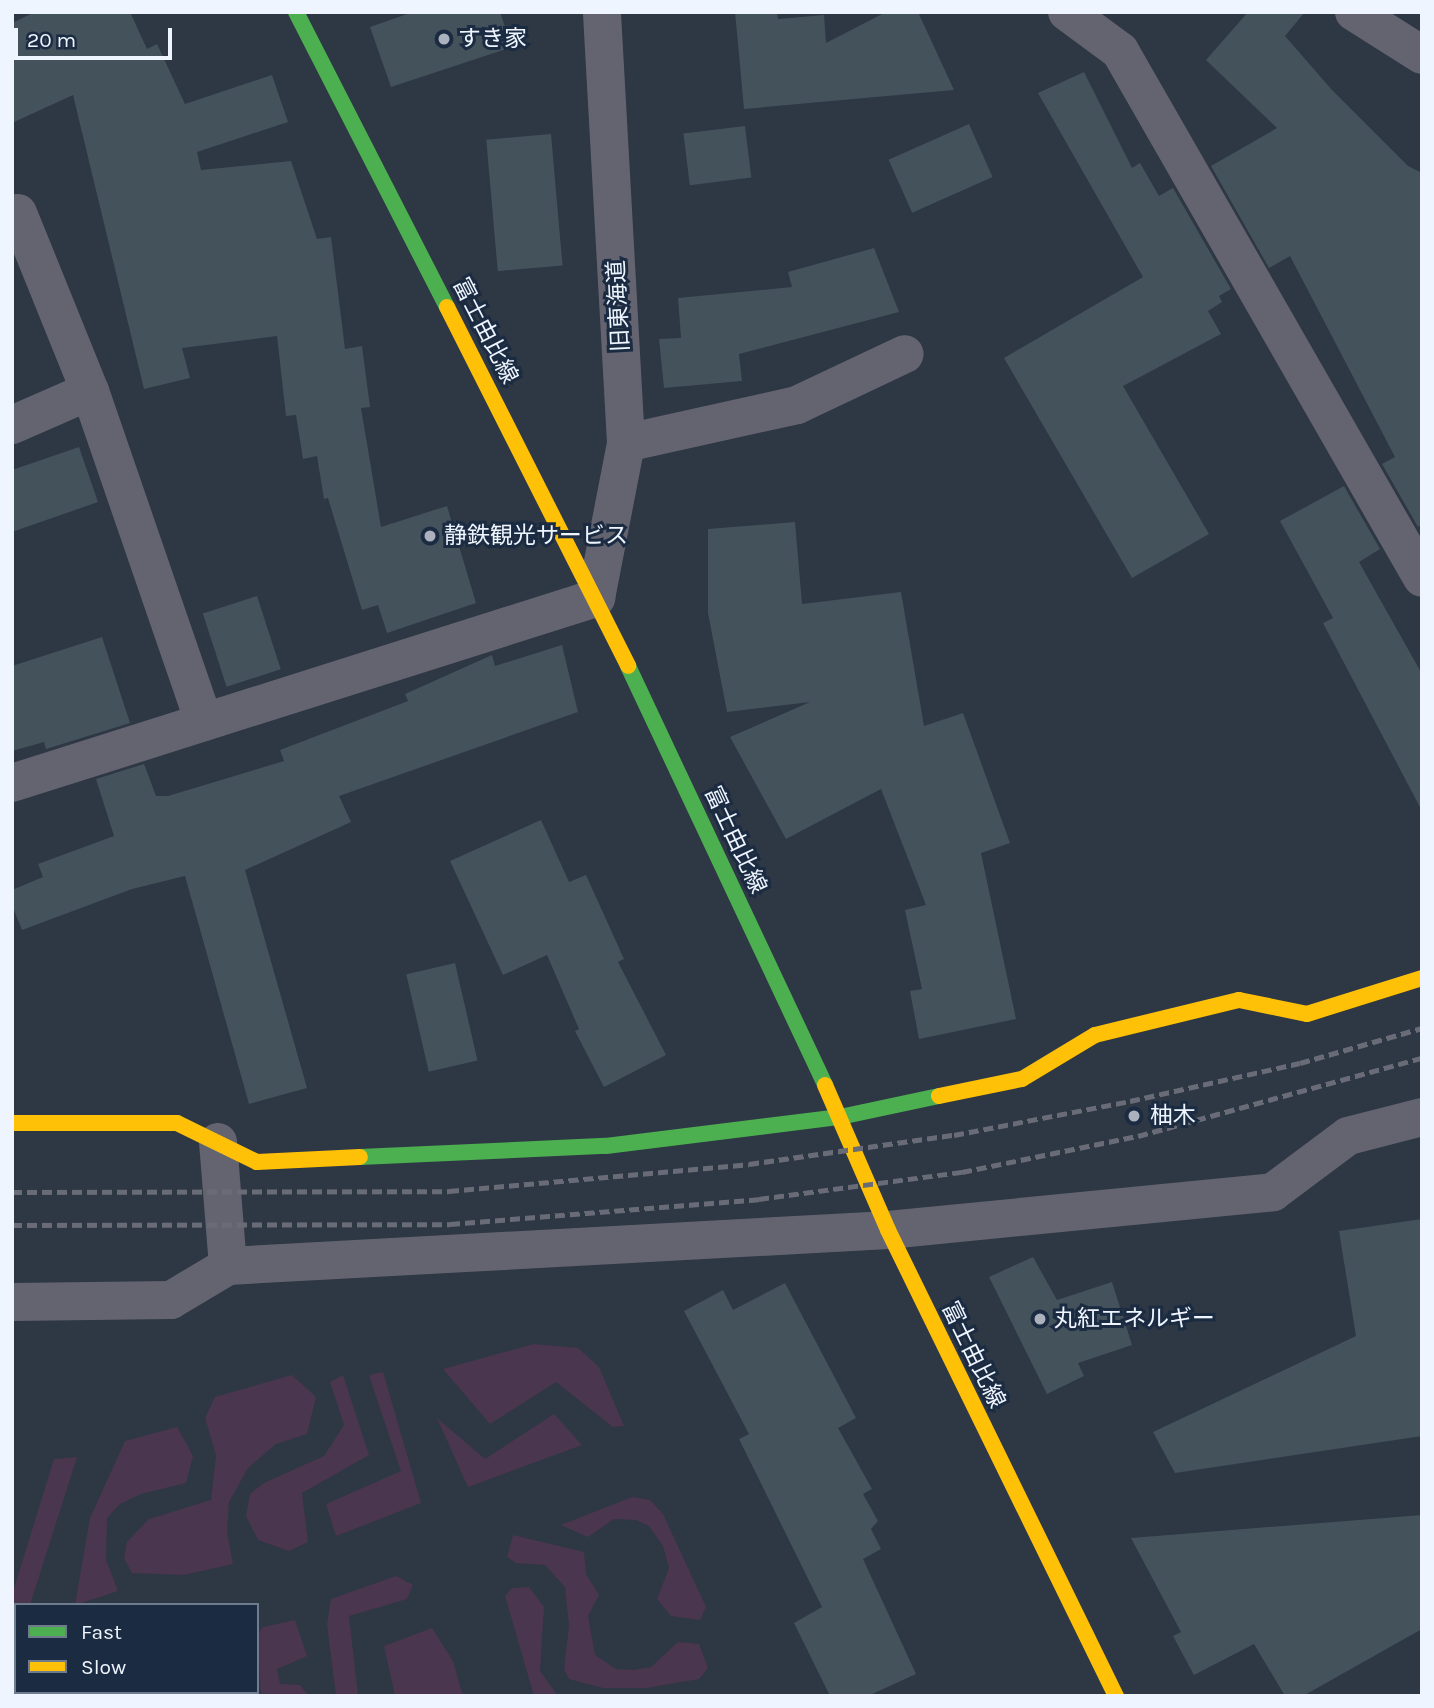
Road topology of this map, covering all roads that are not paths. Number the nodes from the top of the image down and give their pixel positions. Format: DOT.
graph roads {
  1 [pos="296,12"];
  2 [pos="602,12"];
  3 [pos="1067,12"];
  4 [pos="1354,12"];
  5 [pos="1422,55"];
  6 [pos="18,213"];
  7 [pos="905,354"];
  8 [pos="90,391"];
  9 [pos="12,425"];
  10 [pos="626,443"];
  11 [pos="1422,578"];
  12 [pos="596,598"];
  13 [pos="204,722"];
  14 [pos="12,783"];
  15 [pos="1422,978"];
  16 [pos="840,1117"];
  17 [pos="1422,1117"];
  18 [pos="12,1123"];
  19 [pos="218,1142"];
  20 [pos="888,1230"];
  21 [pos="228,1266"];
  22 [pos="12,1302"];
  23 [pos="1116,1696"];
  1 -- 12 [label="main road, 富士由比線"];
  2 -- 10 [label="street, 旧東海道"];
  3 -- 11 [label="street"];
  4 -- 5 [label="street"];
  6 -- 8 [label="street"];
  7 -- 10 [label="street"];
  8 -- 9 [label="street"];
  8 -- 13 [label="street"];
  10 -- 12 [label="street, 旧東海道"];
  12 -- 13 [label="street"];
  12 -- 16 [label="main road, 富士由比線"];
  13 -- 14 [label="street"];
  15 -- 16 [label="main road"];
  16 -- 19 [label="main road"];
  16 -- 20 [label="main road, 富士由比線"];
  17 -- 20 [label="street"];
  18 -- 19 [label="main road"];
  19 -- 21 [label="street"];
  20 -- 21 [label="street"];
  20 -- 23 [label="main road, 富士由比線"];
  21 -- 22 [label="street"];
}
